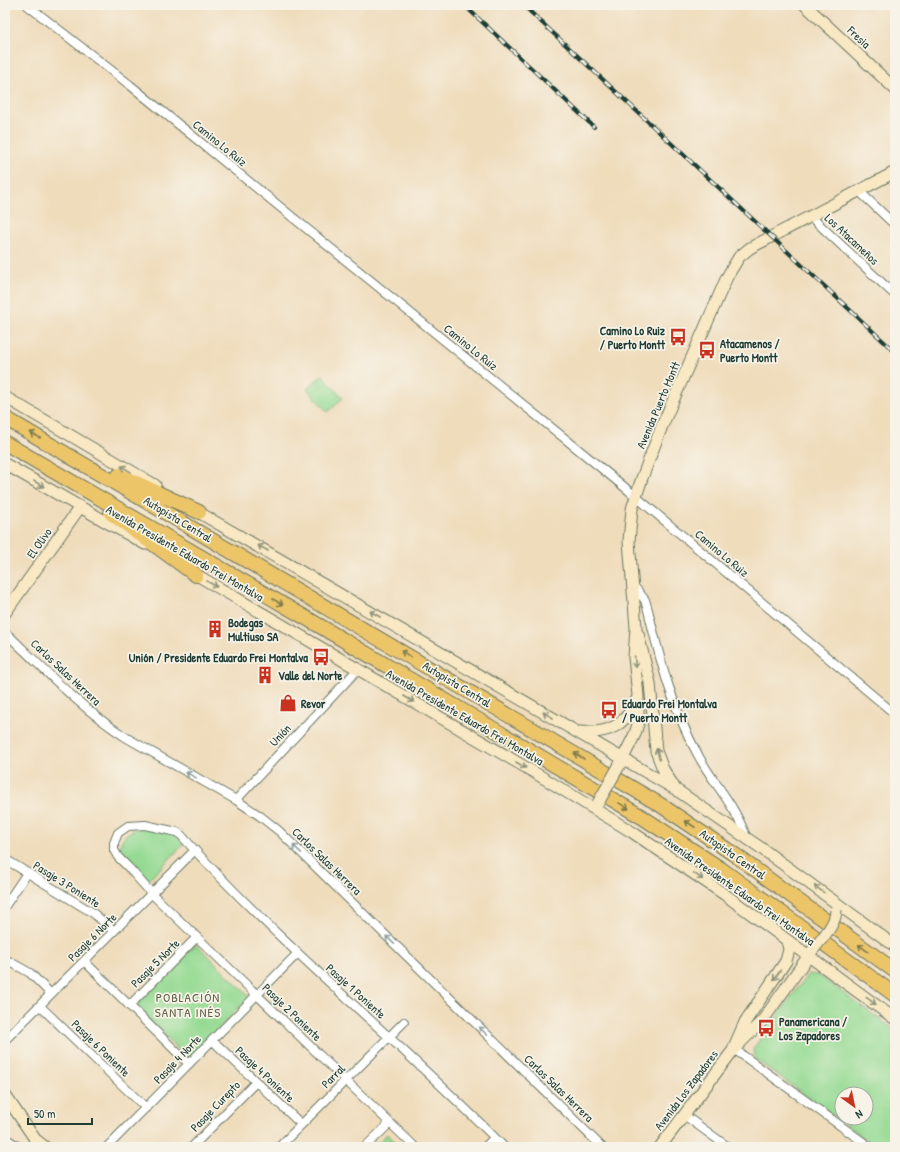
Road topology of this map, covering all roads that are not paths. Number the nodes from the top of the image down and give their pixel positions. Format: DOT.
graph roads {
  1 [pos="27,5"];
  2 [pos="805,5"];
  3 [pos="895,89"];
  4 [pos="895,172"];
  5 [pos="859,191"];
  6 [pos="811,216"];
  7 [pos="895,225"];
  8 [pos="895,295"];
  9 [pos="5,398"];
  10 [pos="5,418"];
  11 [pos="5,443"];
  12 [pos="65,453"];
  13 [pos="5,464"];
  14 [pos="51,469"];
  15 [pos="635,496"];
  16 [pos="80,507"];
  17 [pos="199,512"];
  18 [pos="196,575"];
  19 [pos="632,583"];
  20 [pos="5,613"];
  21 [pos="636,628"];
  22 [pos="5,632"];
  23 [pos="358,669"];
  24 [pos="638,696"];
  25 [pos="895,714"];
  26 [pos="578,732"];
  27 [pos="621,762"];
  28 [pos="675,789"];
  29 [pos="236,800"];
  30 [pos="596,806"];
  31 [pos="746,837"];
  32 [pos="195,850"];
  33 [pos="5,859"];
  34 [pos="27,873"];
  35 [pos="152,894"];
  36 [pos="834,905"];
  37 [pos="5,906"];
  38 [pos="114,931"];
  39 [pos="197,937"];
  40 [pos="787,940"];
  41 [pos="895,946"];
  42 [pos="810,953"];
  43 [pos="297,954"];
  44 [pos="5,959"];
  45 [pos="84,961"];
  46 [pos="895,971"];
  47 [pos="51,994"];
  48 [pos="257,995"];
  49 [pos="895,995"];
  50 [pos="40,1006"];
  51 [pos="129,1006"];
  52 [pos="895,1019"];
  53 [pos="404,1022"];
  54 [pos="389,1037"];
  55 [pos="5,1040"];
  56 [pos="212,1040"];
  57 [pos="734,1049"];
  58 [pos="189,1064"];
  59 [pos="346,1080"];
  60 [pos="256,1082"];
  61 [pos="5,1095"];
  62 [pos="146,1108"];
  63 [pos="684,1115"];
  64 [pos="390,1123"];
  65 [pos="302,1124"];
  66 [pos="5,1138"];
  67 [pos="494,1138"];
  68 [pos="32,1143"];
  69 [pos="19,1147"];
  70 [pos="45,1147"];
  71 [pos="107,1147"];
  72 [pos="192,1147"];
  73 [pos="279,1147"];
  74 [pos="365,1147"];
  75 [pos="415,1147"];
  76 [pos="485,1147"];
  77 [pos="504,1147"];
  78 [pos="602,1147"];
  79 [pos="660,1147"];
  80 [pos="728,1147"];
  81 [pos="870,1147"];
  1 -- 15 [label="street, Camino Lo Ruiz"];
  2 -- 3 [label="main road, Fresia"];
  4 -- 5 [label="main road, Avenida Puerto Montt"];
  5 -- 6 [label="main road, Avenida Puerto Montt"];
  5 -- 7 [label="street"];
  6 -- 8 [label="street, Los Atacameños"];
  6 -- 15 [label="main road, Avenida Puerto Montt"];
  17 -- 9 [label="main road, one-way"];
  12 -- 10 [label="highway, Autopista Central, one-way"];
  11 -- 14 [label="highway, Autopista Central"];
  12 -- 17 [label="highway"];
  46 -- 12 [label="highway, Autopista Central, one-way"];
  13 -- 16 [label="main road, Avenida Presidente Eduardo Frei Montalva, one-way"];
  14 -- 18 [label="highway"];
  14 -- 49 [label="highway, Autopista Central, one-way"];
  15 -- 19 [label="main road, Avenida Puerto Montt"];
  15 -- 25 [label="street, Camino Lo Ruiz"];
  16 -- 18 [label="main road, Avenida Presidente Eduardo Frei Montalva"];
  16 -- 20 [label="main road, El Olivo"];
  26 -- 17 [label="main road, one-way"];
  18 -- 23 [label="main road, Avenida Presidente Eduardo Frei Montalva, one-way"];
  19 -- 21 [label="main road, Avenida Puerto Montt"];
  19 -- 31 [label="street"];
  21 -- 24 [label="main road, Avenida Puerto Montt, one-way"];
  28 -- 21 [label="main road, Avenida Puerto Montt, one-way"];
  29 -- 22 [label="street, Carlos Salas Herrera, one-way"];
  23 -- 29 [label="street, Unión"];
  23 -- 30 [label="main road, Avenida Presidente Eduardo Frei Montalva, one-way"];
  24 -- 26 [label="main road"];
  24 -- 27 [label="main road, Avenida Puerto Montt"];
  26 -- 27 [label="main road"];
  27 -- 28 [label="main road"];
  27 -- 30 [label="main road, Avenida Puerto Montt, bridge"];
  28 -- 31 [label="main road"];
  78 -- 29 [label="street, Carlos Salas Herrera, one-way"];
  30 -- 40 [label="main road, Avenida Presidente Eduardo Frei Montalva, one-way"];
  36 -- 31 [label="main road, one-way"];
  32 -- 35 [label="street, Pasaje 6 Norte"];
  32 -- 35 [label="street, Pasaje 1 Poniente"];
  32 -- 43 [label="street, Pasaje 1 Poniente"];
  33 -- 34 [label="street, Pasaje 3 Poniente"];
  34 -- 37 [label="street"];
  34 -- 38 [label="street, Pasaje 3 Poniente"];
  35 -- 38 [label="street, Pasaje 6 Norte"];
  35 -- 39 [label="street, Pasaje 2 Poniente"];
  36 -- 41 [label="main road"];
  36 -- 42 [label="main road, Avenida Los Zapadores, bridge"];
  38 -- 45 [label="street, Pasaje 6 Norte"];
  39 -- 48 [label="street, Pasaje 2 Poniente"];
  39 -- 51 [label="street, Pasaje 5 Norte"];
  40 -- 42 [label="main road, Avenida Presidente Eduardo Frei Montalva"];
  40 -- 57 [label="main road, Avenida Los Zapadores, one-way"];
  42 -- 52 [label="main road, Avenida Presidente Eduardo Frei Montalva, one-way"];
  42 -- 57 [label="main road, Avenida Los Zapadores"];
  43 -- 48 [label="street, Pasaje 4 Norte"];
  43 -- 54 [label="street, Pasaje 1 Poniente"];
  44 -- 47 [label="street"];
  45 -- 47 [label="street, Pasaje 6 Norte"];
  45 -- 51 [label="street"];
  47 -- 50 [label="street, Pasaje 6 Norte"];
  48 -- 56 [label="street, Pasaje 4 Norte"];
  48 -- 59 [label="street, Pasaje 2 Poniente"];
  50 -- 55 [label="street, Pasaje 6 Norte"];
  50 -- 62 [label="street, Pasaje 6 Poniente"];
  51 -- 58 [label="street"];
  53 -- 54 [label="street, Parral"];
  54 -- 59 [label="street, Parral"];
  54 -- 67 [label="street, Pasaje 1 Poniente"];
  56 -- 58 [label="street, Pasaje 4 Norte"];
  56 -- 60 [label="street, Pasaje 4 Poniente"];
  57 -- 63 [label="main road, Avenida Los Zapadores"];
  57 -- 81 [label="street"];
  58 -- 62 [label="street, Pasaje 4 Norte"];
  59 -- 64 [label="street, Pasaje 2 Poniente"];
  59 -- 65 [label="street, Parral"];
  60 -- 65 [label="street, Pasaje 4 Poniente"];
  60 -- 72 [label="street, Pasaje Curepto"];
  61 -- 68 [label="main road"];
  62 -- 71 [label="street, Pasaje 4 Norte"];
  63 -- 79 [label="main road, Avenida Los Zapadores"];
  63 -- 80 [label="street"];
  64 -- 74 [label="street"];
  64 -- 75 [label="street, Pasaje 2 Poniente"];
  65 -- 73 [label="street, Parral"];
  66 -- 69 [label="street"];
  67 -- 76 [label="street"];
  67 -- 77 [label="street, Pasaje 1 Poniente"];
  68 -- 70 [label="main road"];
}
